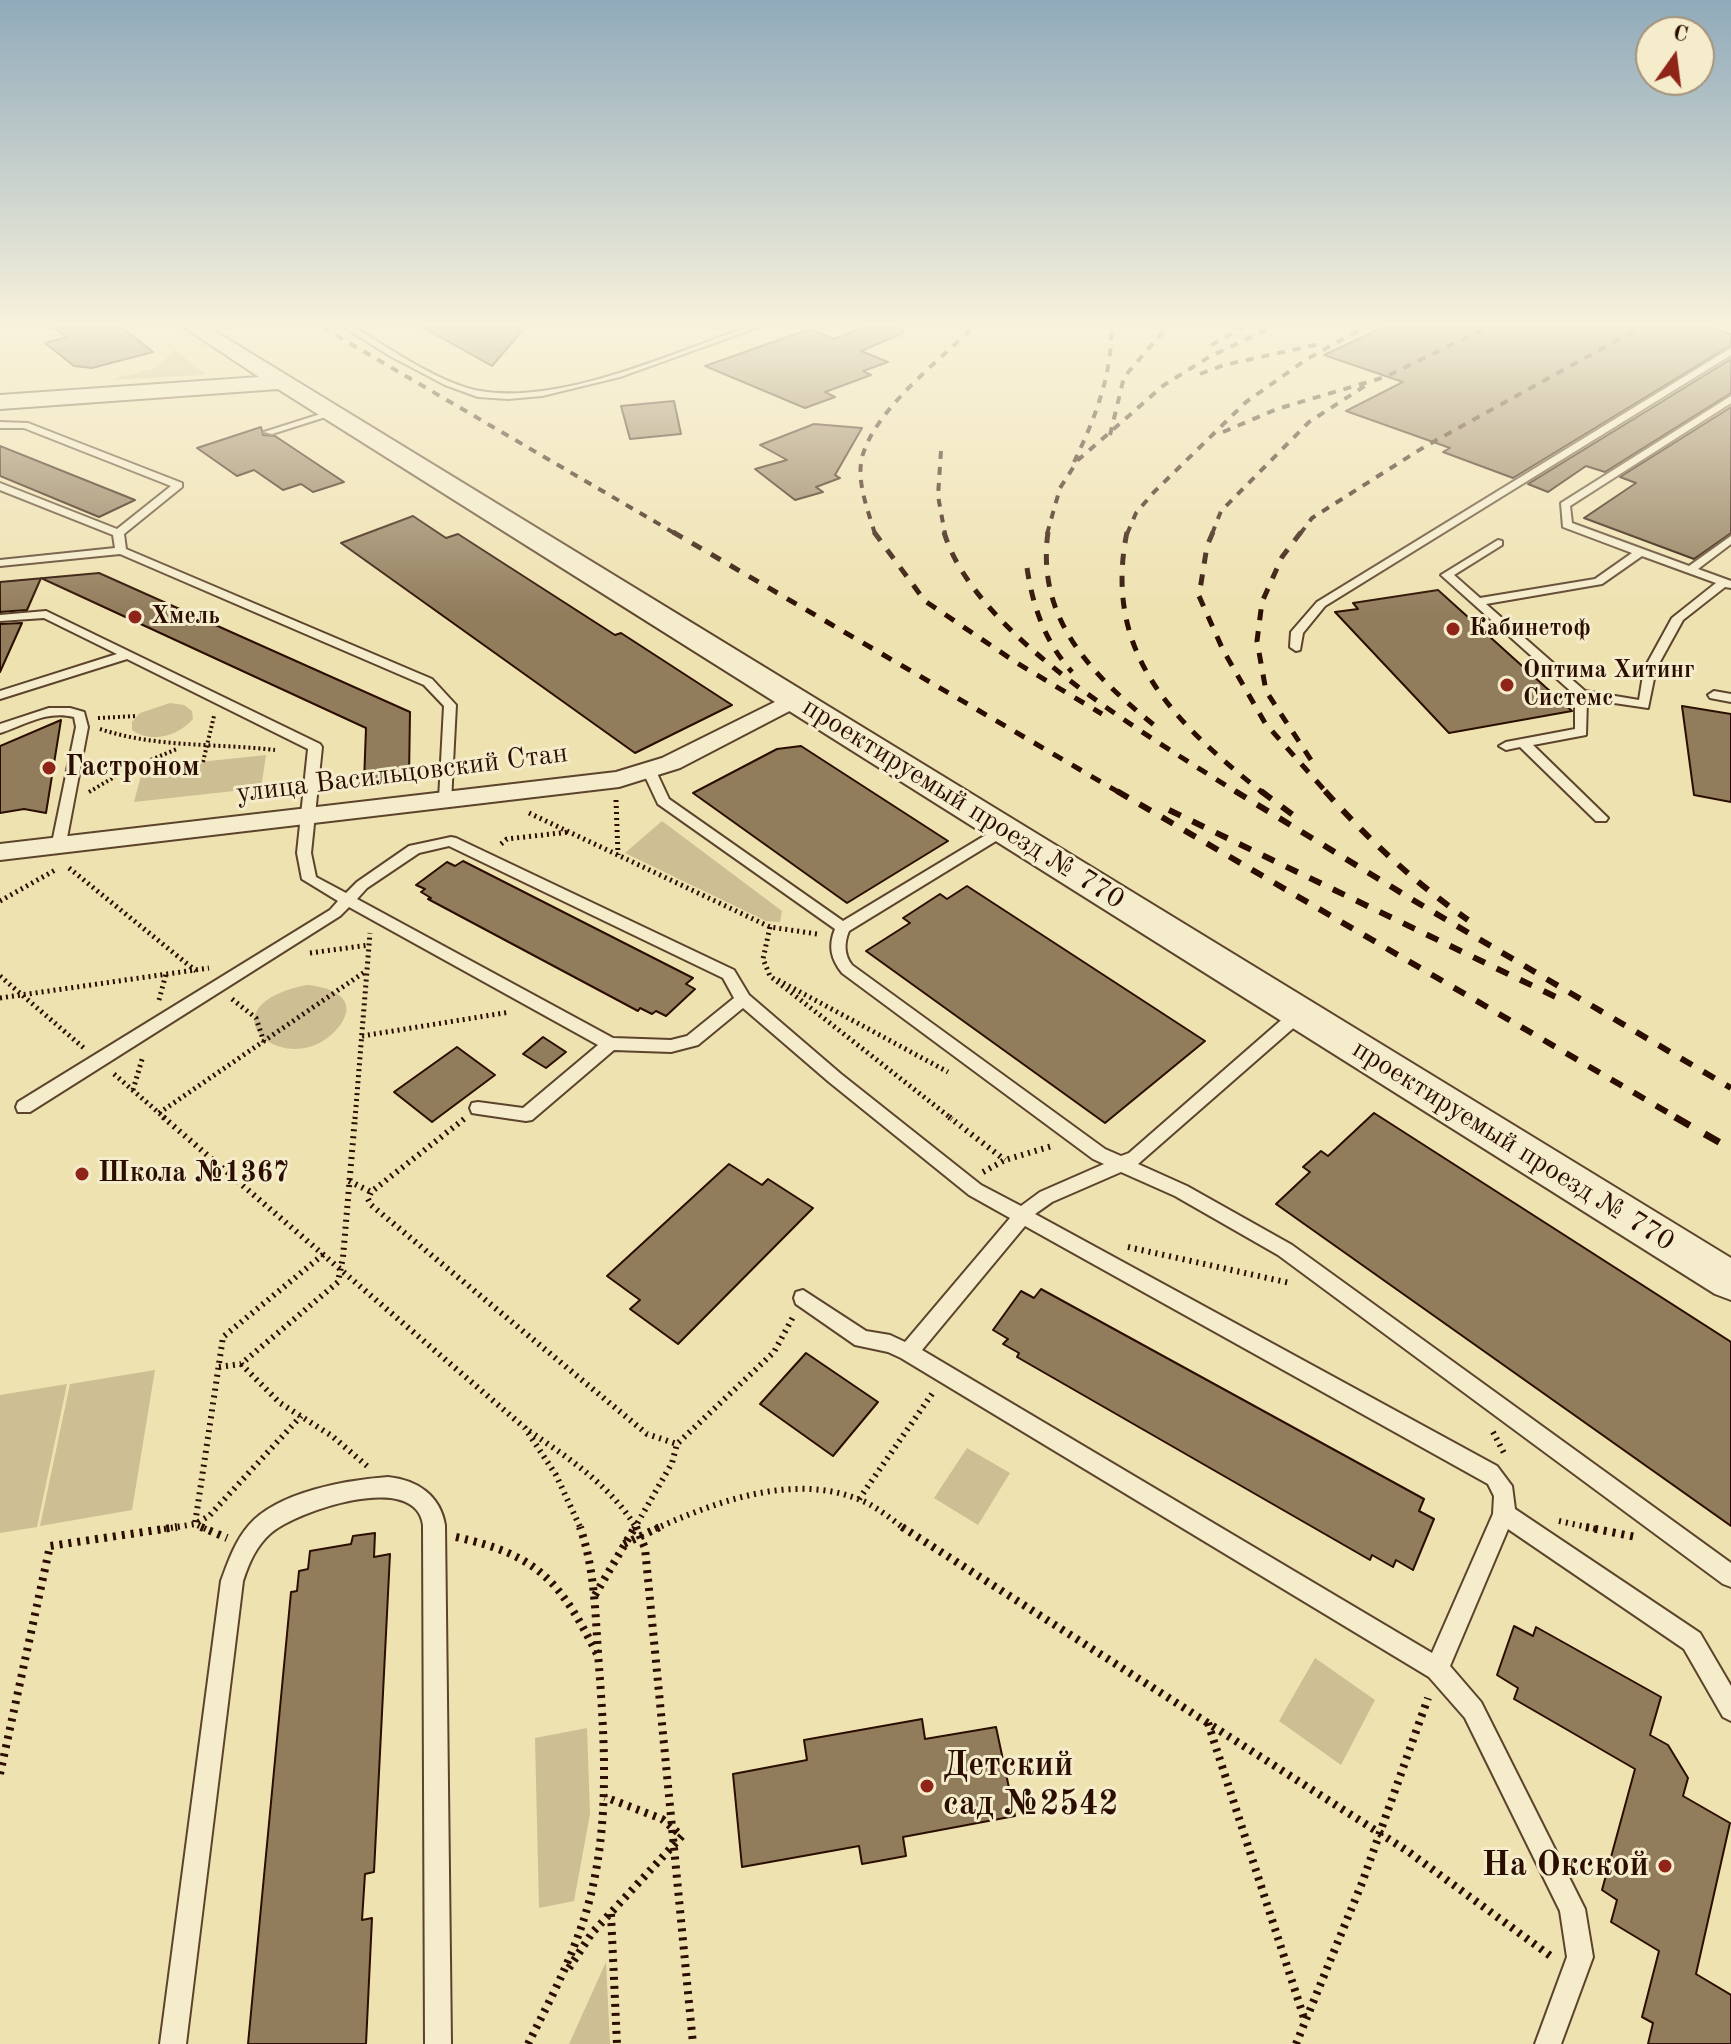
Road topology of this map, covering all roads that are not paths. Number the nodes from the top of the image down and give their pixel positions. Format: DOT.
graph roads {
  1 [pos="301,422"];
  2 [pos="348,422"];
  3 [pos="1615,422"];
  4 [pos="1694,422"];
  5 [pos="0,425"];
  6 [pos="269,432"];
  7 [pos="0,486"];
  8 [pos="118,533"];
  9 [pos="1731,539"];
  10 [pos="1498,543"];
  11 [pos="121,551"];
  12 [pos="1640,552"];
  13 [pos="0,563"];
  14 [pos="1690,570"];
  15 [pos="1727,584"];
  16 [pos="1477,602"];
  17 [pos="0,618"];
  18 [pos="1296,647"];
  19 [pos="128,654"];
  20 [pos="1581,694"];
  21 [pos="0,695"];
  22 [pos="1714,695"];
  23 [pos="1731,698"];
  24 [pos="795,699"];
  25 [pos="0,729"];
  26 [pos="1523,743"];
  27 [pos="1506,746"];
  28 [pos="650,772"];
  29 [pos="446,799"];
  30 [pos="308,815"];
  31 [pos="1601,818"];
  32 [pos="1004,830"];
  33 [pos="59,843"];
  34 [pos="0,852"];
  35 [pos="345,902"];
  36 [pos="841,933"];
  37 [pos="743,999"];
  38 [pos="1300,1013"];
  39 [pos="610,1044"];
  40 [pos="24,1107"];
  41 [pos="478,1108"];
  42 [pos="1122,1165"];
  43 [pos="1023,1217"];
  44 [pos="1731,1281"];
  45 [pos="803,1298"];
  46 [pos="908,1352"];
  47 [pos="1504,1514"];
  48 [pos="1731,1576"];
  49 [pos="1437,1669"];
  50 [pos="1731,1709"];
  51 [pos="173,2044"];
  52 [pos="438,2044"];
  53 [pos="1548,2044"];
  1 -- 6 [label="lane"];
  2 -- 24 [label="street, проектируемый проезд № 770"];
  3 -- 18 [label="lane"];
  4 -- 12 [label="lane"];
  5 -- 8 [label="lane"];
  7 -- 8 [label="lane"];
  8 -- 11 [label="lane"];
  9 -- 14 [label="lane"];
  10 -- 16 [label="lane"];
  11 -- 13 [label="lane"];
  11 -- 29 [label="lane"];
  12 -- 14 [label="lane"];
  12 -- 16 [label="lane"];
  14 -- 15 [label="lane"];
  15 -- 20 [label="lane"];
  16 -- 20 [label="lane"];
  17 -- 19 [label="lane"];
  19 -- 21 [label="lane"];
  19 -- 30 [label="lane"];
  20 -- 26 [label="lane"];
  22 -- 23 [label="lane"];
  24 -- 28 [label="street, улица Васильцовский Стан"];
  24 -- 32 [label="street, проектируемый проезд № 770"];
  25 -- 33 [label="lane"];
  26 -- 27 [label="lane"];
  26 -- 31 [label="lane"];
  28 -- 29 [label="street, улица Васильцовский Стан"];
  28 -- 36 [label="lane"];
  29 -- 30 [label="street, улица Васильцовский Стан"];
  30 -- 33 [label="street, улица Васильцовский Стан"];
  30 -- 35 [label="lane"];
  32 -- 36 [label="lane"];
  32 -- 38 [label="street, проектируемый проезд № 770"];
  33 -- 34 [label="street, улица Васильцовский Стан"];
  35 -- 37 [label="lane"];
  35 -- 39 [label="lane"];
  35 -- 40 [label="lane"];
  36 -- 42 [label="lane"];
  37 -- 39 [label="lane"];
  37 -- 43 [label="lane"];
  38 -- 42 [label="lane"];
  38 -- 44 [label="street, проектируемый проезд № 770"];
  39 -- 41 [label="lane"];
  42 -- 43 [label="lane"];
  42 -- 48 [label="lane"];
  43 -- 46 [label="lane"];
  43 -- 47 [label="lane"];
  45 -- 46 [label="lane"];
  46 -- 49 [label="lane"];
  47 -- 49 [label="lane"];
  47 -- 50 [label="lane"];
  49 -- 53 [label="lane"];
  51 -- 52 [label="lane"];
}
